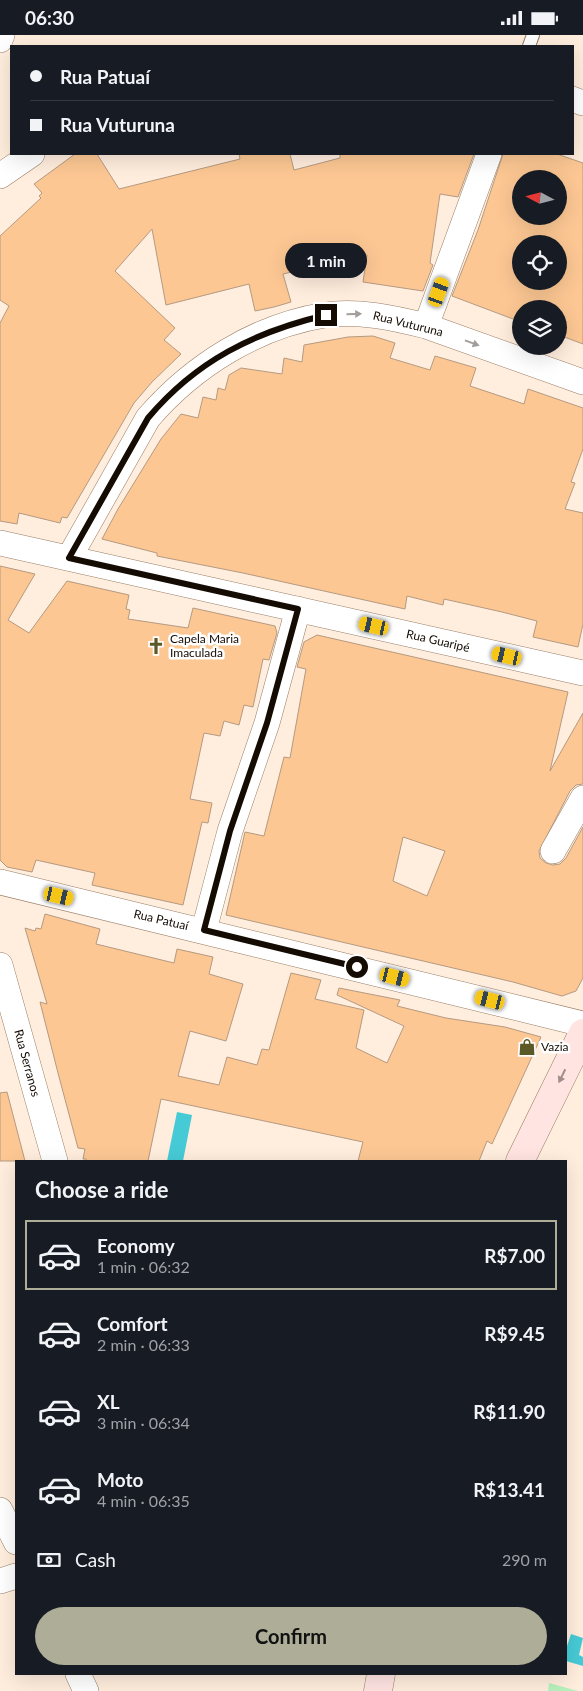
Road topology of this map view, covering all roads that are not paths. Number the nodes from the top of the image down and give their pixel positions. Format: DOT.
graph roads {
  1 [pos="2,35"];
  2 [pos="0,41"];
  3 [pos="31,155"];
  4 [pos="489,155"];
  5 [pos="0,176"];
  6 [pos="426,326"];
  7 [pos="583,382"];
  8 [pos="0,543"];
  9 [pos="69,558"];
  10 [pos="298,609"];
  11 [pos="583,673"];
  12 [pos="580,808"];
  13 [pos="553,851"];
  14 [pos="0,882"];
  15 [pos="204,930"];
  16 [pos="0,965"];
  17 [pos="583,1024"];
  18 [pos="583,1033"];
  19 [pos="54,1160"];
  20 [pos="520,1160"];
  21 [pos="0,1510"];
  22 [pos="15,1540"];
  23 [pos="15,1576"];
  24 [pos="0,1581"];
  25 [pos="78,1675"];
  26 [pos="381,1675"];
  27 [pos="86,1691"];
  28 [pos="378,1691"];
  1 -- 2 [label="street"];
  3 -- 5 [label="street"];
  4 -- 6 [label="street"];
  6 -- 7 [label="street, Rua Vuturuna, one-way"];
  9 -- 6 [label="street, Rua Vuturuna, one-way"];
  8 -- 9 [label="street, Rua Guaripé"];
  9 -- 10 [label="street, Rua Guaripé"];
  10 -- 11 [label="street, Rua Guaripé"];
  10 -- 15 [label="street"];
  12 -- 13 [label="street"];
  14 -- 15 [label="street, Rua Patuaí"];
  15 -- 17 [label="street, Rua Patuaí"];
  16 -- 19 [label="street, Rua Serranos"];
  18 -- 20 [label="street, one-way"];
  21 -- 22 [label="street"];
  23 -- 24 [label="street"];
  25 -- 27 [label="street"];
  26 -- 28 [label="street"];
}
